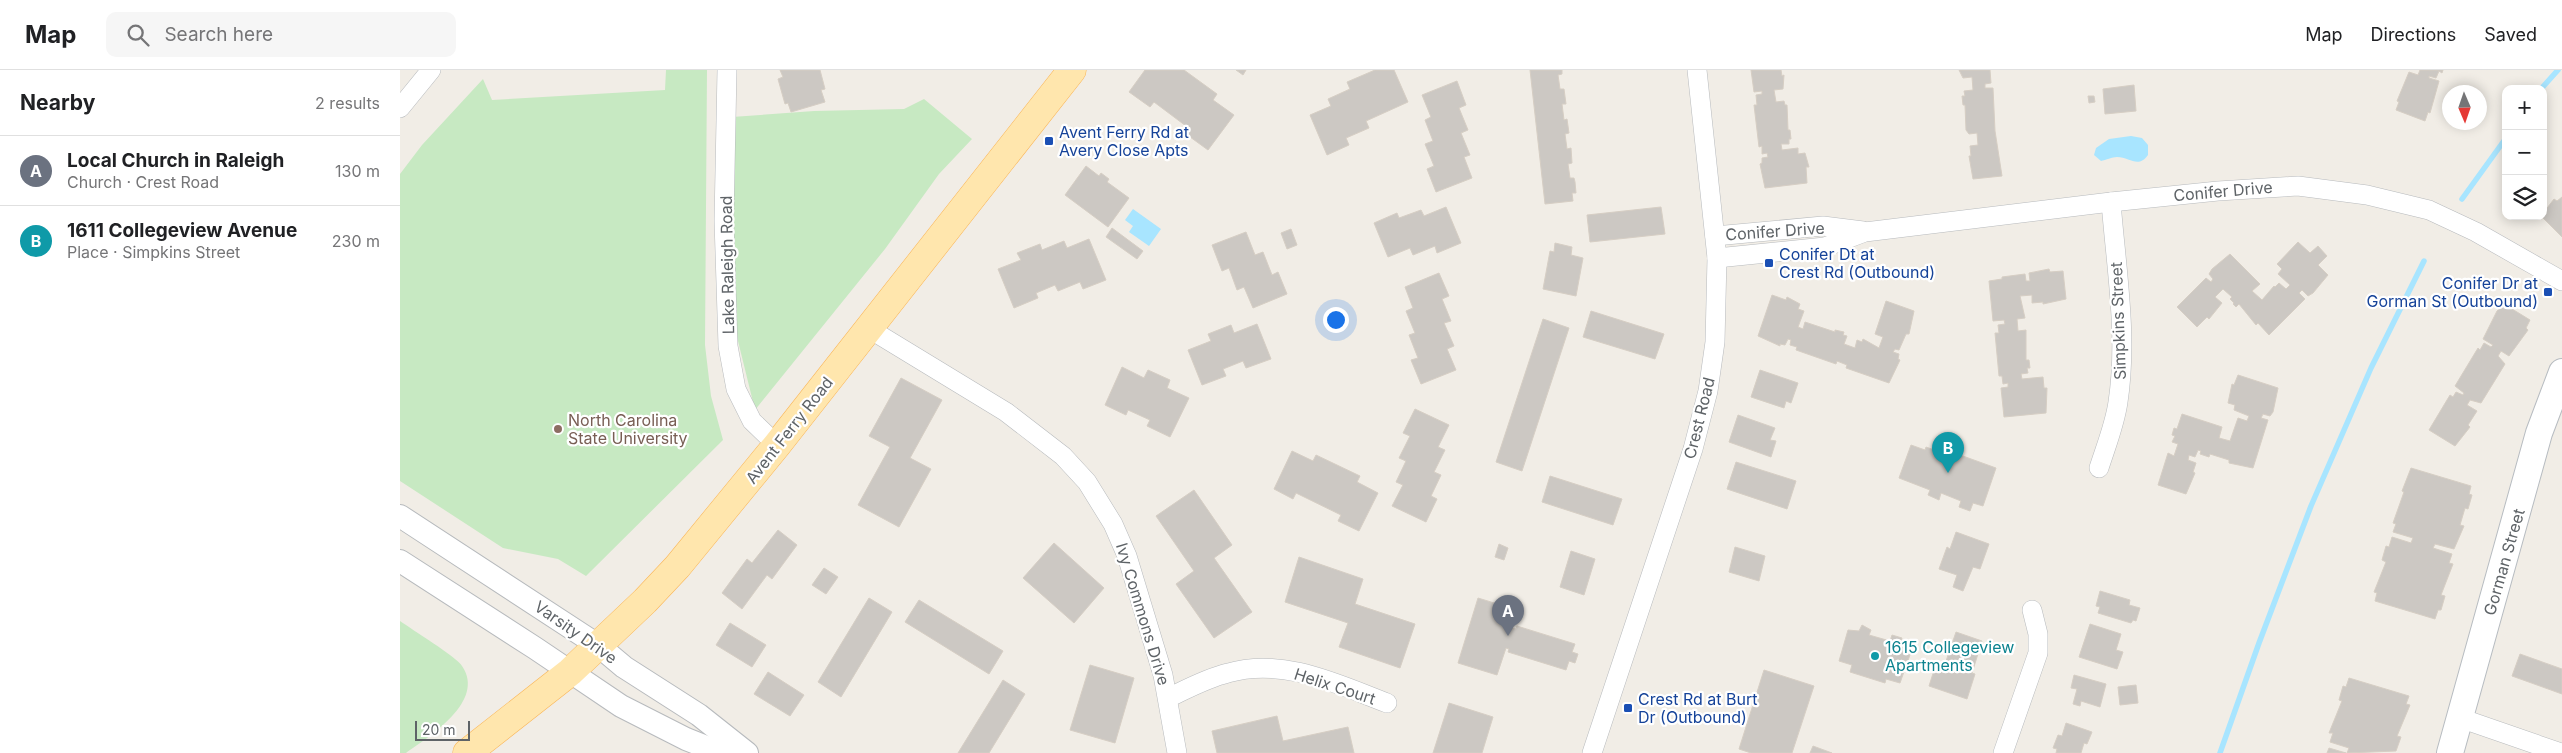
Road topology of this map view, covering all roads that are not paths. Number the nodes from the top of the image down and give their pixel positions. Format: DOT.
graph roads {
  1 [pos="431,70"];
  2 [pos="727,70"];
  3 [pos="1072,70"];
  4 [pos="1697,70"];
  5 [pos="400,108"];
  6 [pos="2111,202"];
  7 [pos="1865,232"];
  8 [pos="1715,236"];
  9 [pos="1717,258"];
  10 [pos="2562,281"];
  11 [pos="868,328"];
  12 [pos="2562,372"];
  13 [pos="777,445"];
  14 [pos="2099,468"];
  15 [pos="400,516"];
  16 [pos="400,561"];
  17 [pos="2032,610"];
  18 [pos="599,646"];
  19 [pos="570,672"];
  20 [pos="1168,698"];
  21 [pos="1387,703"];
  22 [pos="2460,718"];
  23 [pos="467,753"];
  24 [pos="722,753"];
  25 [pos="748,753"];
  26 [pos="1177,753"];
  27 [pos="1592,753"];
  28 [pos="2004,753"];
  29 [pos="2450,753"];
  30 [pos="2561,753"];
  1 -- 5 [label="street"];
  2 -- 13 [label="street, Lake Raleigh Road"];
  3 -- 11 [label="main road, Avent Ferry Road"];
  4 -- 8 [label="street, Crest Road"];
  6 -- 7 [label="street, Conifer Drive"];
  6 -- 10 [label="street, Conifer Drive"];
  6 -- 14 [label="street, Simpkins Street"];
  7 -- 8 [label="street, Conifer Drive"];
  7 -- 9 [label="street, Conifer Drive"];
  8 -- 9 [label="street, Crest Road"];
  9 -- 27 [label="street, Crest Road"];
  11 -- 13 [label="main road, Avent Ferry Road"];
  11 -- 20 [label="street, Ivy Commons Drive"];
  12 -- 22 [label="main road, Gorman Street"];
  13 -- 18 [label="main road, Avent Ferry Road"];
  15 -- 18 [label="street, Varsity Drive"];
  16 -- 19 [label="street"];
  17 -- 28 [label="street"];
  18 -- 19 [label="main road, Avent Ferry Road"];
  18 -- 25 [label="street, Varsity Drive"];
  19 -- 23 [label="main road, Avent Ferry Road"];
  19 -- 24 [label="street"];
  20 -- 21 [label="street, Helix Court"];
  20 -- 26 [label="street, Ivy Commons Drive"];
  22 -- 29 [label="main road, Gorman Street"];
  22 -- 30 [label="street"];
}
